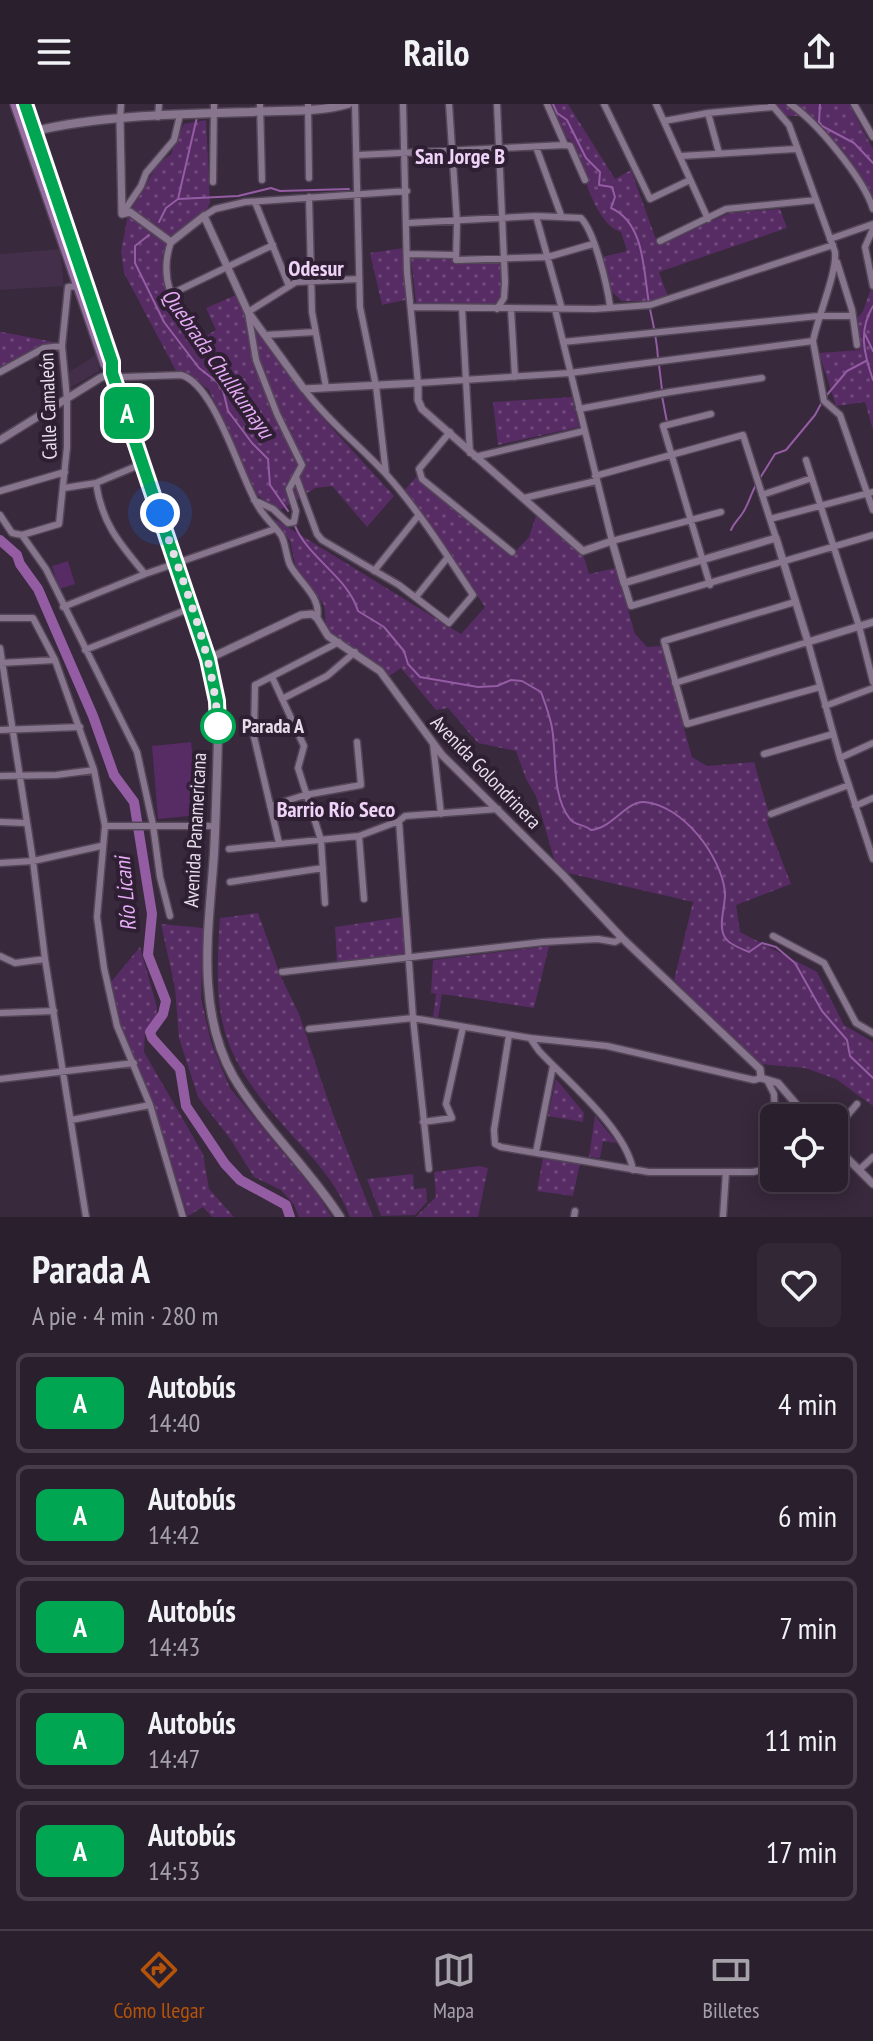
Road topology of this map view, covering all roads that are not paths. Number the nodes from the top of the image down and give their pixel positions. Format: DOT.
graph roads {
  1 [pos="15,104"];
  2 [pos="25,104"];
  3 [pos="121,104"];
  4 [pos="159,104"];
  5 [pos="186,104"];
  6 [pos="348,104"];
  7 [pos="355,104"];
  8 [pos="403,104"];
  9 [pos="449,104"];
  10 [pos="497,104"];
  11 [pos="547,104"];
  12 [pos="604,104"];
  13 [pos="656,104"];
  14 [pos="714,104"];
  15 [pos="790,104"];
  16 [pos="854,104"];
  17 [pos="772,106"];
  18 [pos="308,107"];
  19 [pos="260,108"];
  20 [pos="211,110"];
  21 [pos="717,112"];
  22 [pos="708,113"];
  23 [pos="186,115"];
  24 [pos="158,117"];
  25 [pos="120,120"];
  26 [pos="664,121"];
  27 [pos="32,134"];
  28 [pos="873,137"];
  29 [pos="565,145"];
  30 [pos="536,147"];
  31 [pos="500,148"];
  32 [pos="796,149"];
  33 [pos="452,151"];
  34 [pos="405,153"];
  35 [pos="719,153"];
  36 [pos="358,155"];
  37 [pos="681,156"];
  38 [pos="309,178"];
  39 [pos="262,180"];
  40 [pos="585,180"];
  41 [pos="690,180"];
  42 [pos="213,182"];
  43 [pos="407,191"];
  44 [pos="358,193"];
  45 [pos="309,197"];
  46 [pos="816,200"];
  47 [pos="255,202"];
  48 [pos="873,209"];
  49 [pos="122,214"];
  50 [pos="561,215"];
  51 [pos="204,216"];
  52 [pos="536,216"];
  53 [pos="503,219"];
  54 [pos="708,219"];
  55 [pos="457,222"];
  56 [pos="408,223"];
  57 [pos="873,226"];
  58 [pos="660,241"];
  59 [pos="171,242"];
  60 [pos="832,242"];
  61 [pos="593,244"];
  62 [pos="273,245"];
  63 [pos="407,254"];
  64 [pos="456,255"];
  65 [pos="548,257"];
  66 [pos="503,259"];
  67 [pos="836,259"];
  68 [pos="228,268"];
  69 [pos="358,279"];
  70 [pos="312,280"];
  71 [pos="79,286"];
  72 [pos="289,286"];
  73 [pos="873,286"];
  74 [pos="169,295"];
  75 [pos="610,306"];
  76 [pos="412,307"];
  77 [pos="462,308"];
  78 [pos="497,309"];
  79 [pos="511,309"];
  80 [pos="558,309"];
  81 [pos="248,312"];
  82 [pos="818,316"];
  83 [pos="852,316"];
  84 [pos="315,332"];
  85 [pos="265,335"];
  86 [pos="193,336"];
  87 [pos="813,341"];
  88 [pos="563,342"];
  89 [pos="857,345"];
  90 [pos="62,346"];
  91 [pos="0,372"];
  92 [pos="570,373"];
  93 [pos="114,376"];
  94 [pos="515,377"];
  95 [pos="762,378"];
  96 [pos="466,380"];
  97 [pos="418,383"];
  98 [pos="376,386"];
  99 [pos="326,387"];
  100 [pos="304,389"];
  101 [pos="67,399"];
  102 [pos="579,409"];
  103 [pos="711,414"];
  104 [pos="584,431"];
  105 [pos="450,432"];
  106 [pos="0,440"];
  107 [pos="672,454"];
  108 [pos="473,455"];
  109 [pos="806,460"];
  110 [pos="144,463"];
  111 [pos="65,472"];
  112 [pos="386,475"];
  113 [pos="296,477"];
  114 [pos="596,478"];
  115 [pos="812,478"];
  116 [pos="96,483"];
  117 [pos="64,488"];
  118 [pos="0,491"];
  119 [pos="870,492"];
  120 [pos="762,495"];
  121 [pos="524,498"];
  122 [pos="254,500"];
  123 [pos="821,505"];
  124 [pos="873,510"];
  125 [pos="721,512"];
  126 [pos="0,515"];
  127 [pos="418,516"];
  128 [pos="770,519"];
  129 [pos="691,520"];
  130 [pos="275,529"];
  131 [pos="22,535"];
  132 [pos="873,535"];
  133 [pos="776,538"];
  134 [pos="612,541"];
  135 [pos="834,546"];
  136 [pos="512,552"];
  137 [pos="448,557"];
  138 [pos="703,561"];
  139 [pos="783,561"];
  140 [pos="176,563"];
  141 [pos="374,571"];
  142 [pos="145,574"];
  143 [pos="624,583"];
  144 [pos="710,585"];
  145 [pos="416,597"];
  146 [pos="795,602"];
  147 [pos="63,607"];
  148 [pos="191,608"];
  149 [pos="0,618"];
  150 [pos="317,618"];
  151 [pos="873,622"];
  152 [pos="859,626"];
  153 [pos="339,642"];
  154 [pos="808,642"];
  155 [pos="0,648"];
  156 [pos="85,650"];
  157 [pos="355,652"];
  158 [pos="208,659"];
  159 [pos="55,660"];
  160 [pos="1,663"];
  161 [pos="272,677"];
  162 [pos="675,683"];
  163 [pos="873,685"];
  164 [pos="820,687"];
  165 [pos="282,699"];
  166 [pos="825,706"];
  167 [pos="80,727"];
  168 [pos="0,730"];
  169 [pos="13,730"];
  170 [pos="833,734"];
  171 [pos="357,742"];
  172 [pos="873,743"];
  173 [pos="433,744"];
  174 [pos="764,754"];
  175 [pos="840,758"];
  176 [pos="94,770"];
  177 [pos="0,776"];
  178 [pos="18,776"];
  179 [pos="849,785"];
  180 [pos="305,795"];
  181 [pos="873,798"];
  182 [pos="270,806"];
  183 [pos="855,806"];
  184 [pos="498,809"];
  185 [pos="441,814"];
  186 [pos="771,814"];
  187 [pos="399,821"];
  188 [pos="0,822"];
  189 [pos="26,823"];
  190 [pos="153,825"];
  191 [pos="105,826"];
  192 [pos="215,826"];
  193 [pos="359,836"];
  194 [pos="321,840"];
  195 [pos="279,843"];
  196 [pos="101,846"];
  197 [pos="871,847"];
  198 [pos="229,849"];
  199 [pos="873,859"];
  200 [pos="33,861"];
  201 [pos="0,863"];
  202 [pos="323,868"];
  203 [pos="230,882"];
  204 [pos="364,899"];
  205 [pos="325,903"];
  206 [pos="170,916"];
  207 [pos="773,936"];
  208 [pos="622,938"];
  209 [pos="0,956"];
  210 [pos="45,959"];
  211 [pos="410,959"];
  212 [pos="282,972"];
  213 [pos="54,1011"];
  214 [pos="0,1013"];
  215 [pos="413,1018"];
  216 [pos="463,1027"];
  217 [pos="309,1029"];
  218 [pos="873,1033"];
  219 [pos="509,1035"];
  220 [pos="530,1038"];
  221 [pos="134,1063"];
  222 [pos="553,1066"];
  223 [pos="64,1070"];
  224 [pos="0,1079"];
  225 [pos="764,1079"];
  226 [pos="774,1104"];
  227 [pos="796,1104"];
  228 [pos="857,1104"];
  229 [pos="150,1105"];
  230 [pos="848,1115"];
  231 [pos="71,1120"];
  232 [pos="423,1122"];
  233 [pos="536,1152"];
  234 [pos="873,1157"];
  235 [pos="848,1159"];
  236 [pos="429,1169"];
  237 [pos="633,1170"];
  238 [pos="760,1170"];
  239 [pos="859,1170"];
  240 [pos="726,1172"];
  241 [pos="873,1184"];
  242 [pos="86,1217"];
  243 [pos="183,1217"];
  244 [pos="340,1217"];
  245 [pos="723,1217"];
  1 -- 27 [label="main road, Avenida Panamericana"];
  2 -- 27 [label="main road, Avenida Panamericana"];
  3 -- 25 [label="street"];
  4 -- 24 [label="street"];
  5 -- 23 [label="street"];
  6 -- 18 [label="main road"];
  7 -- 36 [label="street"];
  8 -- 34 [label="street"];
  9 -- 33 [label="street"];
  10 -- 31 [label="street"];
  11 -- 29 [label="street"];
  12 -- 41 [label="street"];
  13 -- 26 [label="street"];
  14 -- 21 [label="street"];
  15 -- 48 [label="street"];
  16 -- 28 [label="street"];
  17 -- 21 [label="street"];
  17 -- 32 [label="street"];
  18 -- 19 [label="main road"];
  18 -- 38 [label="street"];
  19 -- 20 [label="main road"];
  19 -- 39 [label="street"];
  20 -- 23 [label="main road"];
  20 -- 42 [label="street"];
  21 -- 22 [label="street"];
  22 -- 26 [label="street"];
  22 -- 35 [label="street"];
  23 -- 24 [label="main road"];
  23 -- 49 [label="street"];
  24 -- 25 [label="main road"];
  25 -- 27 [label="main road"];
  25 -- 49 [label="street"];
  26 -- 37 [label="street"];
  27 -- 71 [label="main road, Avenida Panamericana"];
  27 -- 93 [label="main road, Avenida Panamericana"];
  29 -- 30 [label="street"];
  29 -- 40 [label="street"];
  30 -- 31 [label="street"];
  30 -- 50 [label="street"];
  31 -- 33 [label="street"];
  31 -- 53 [label="street"];
  32 -- 35 [label="street"];
  32 -- 46 [label="street"];
  33 -- 34 [label="street"];
  33 -- 55 [label="street"];
  34 -- 36 [label="street"];
  34 -- 43 [label="street"];
  35 -- 37 [label="street"];
  36 -- 44 [label="street"];
  37 -- 41 [label="street"];
  41 -- 54 [label="street"];
  43 -- 44 [label="street"];
  43 -- 56 [label="street"];
  44 -- 45 [label="street"];
  44 -- 69 [label="street"];
  45 -- 47 [label="street"];
  45 -- 70 [label="street"];
  46 -- 54 [label="street"];
  46 -- 60 [label="street"];
  47 -- 51 [label="street"];
  47 -- 62 [label="street"];
  49 -- 59 [label="street"];
  50 -- 52 [label="street"];
  50 -- 61 [label="street"];
  51 -- 59 [label="street"];
  51 -- 68 [label="street"];
  52 -- 53 [label="street"];
  52 -- 65 [label="street"];
  53 -- 55 [label="street"];
  53 -- 66 [label="street"];
  54 -- 58 [label="street"];
  55 -- 56 [label="street"];
  55 -- 64 [label="street"];
  56 -- 63 [label="street"];
  57 -- 60 [label="street"];
  57 -- 73 [label="street"];
  59 -- 74 [label="street"];
  60 -- 67 [label="street"];
  60 -- 75 [label="street"];
  61 -- 65 [label="street"];
  61 -- 75 [label="street"];
  62 -- 68 [label="street"];
  62 -- 72 [label="street"];
  63 -- 64 [label="street"];
  63 -- 76 [label="street"];
  64 -- 66 [label="street"];
  65 -- 66 [label="street"];
  65 -- 80 [label="street"];
  66 -- 78 [label="street"];
  67 -- 82 [label="street"];
  67 -- 83 [label="street"];
  68 -- 74 [label="street"];
  68 -- 81 [label="street"];
  69 -- 70 [label="street"];
  69 -- 98 [label="street"];
  70 -- 72 [label="street"];
  70 -- 84 [label="street"];
  71 -- 90 [label="street, Calle Camaleón"];
  71 -- 93 [label="main road, Avenida Panamericana"];
  72 -- 81 [label="street"];
  74 -- 86 [label="street"];
  75 -- 80 [label="street"];
  76 -- 77 [label="street"];
  76 -- 97 [label="street"];
  77 -- 78 [label="street"];
  77 -- 96 [label="street"];
  78 -- 79 [label="street"];
  79 -- 80 [label="street"];
  79 -- 94 [label="street"];
  80 -- 88 [label="street"];
  81 -- 85 [label="street"];
  81 -- 113 [label="street"];
  82 -- 83 [label="street"];
  82 -- 87 [label="street"];
  82 -- 88 [label="street"];
  83 -- 89 [label="street"];
  84 -- 85 [label="street"];
  84 -- 99 [label="street"];
  85 -- 100 [label="street"];
  87 -- 92 [label="street"];
  87 -- 119 [label="street"];
  88 -- 92 [label="street"];
  90 -- 91 [label="street"];
  90 -- 101 [label="street, Calle Camaleón"];
  92 -- 94 [label="street"];
  92 -- 102 [label="street"];
  93 -- 101 [label="street"];
  93 -- 110 [label="main road, Avenida Panamericana"];
  93 -- 122 [label="street, Avenida Golondrinera"];
  94 -- 96 [label="street"];
  95 -- 102 [label="street"];
  96 -- 97 [label="street"];
  96 -- 108 [label="street"];
  97 -- 98 [label="street"];
  97 -- 105 [label="street"];
  98 -- 99 [label="street"];
  98 -- 112 [label="street"];
  99 -- 100 [label="street"];
  100 -- 112 [label="street"];
  101 -- 106 [label="street"];
  101 -- 111 [label="street, Calle Camaleón"];
  102 -- 104 [label="street"];
  103 -- 107 [label="street"];
  104 -- 108 [label="street"];
  104 -- 114 [label="street"];
  105 -- 108 [label="street"];
  105 -- 136 [label="street"];
  107 -- 114 [label="street"];
  107 -- 120 [label="street"];
  107 -- 129 [label="street"];
  108 -- 121 [label="street"];
  109 -- 115 [label="street"];
  110 -- 116 [label="street"];
  110 -- 140 [label="main road, Avenida Panamericana"];
  111 -- 117 [label="street, Calle Camaleón"];
  111 -- 118 [label="street"];
  112 -- 127 [label="street"];
  113 -- 122 [label="street"];
  113 -- 141 [label="street"];
  114 -- 121 [label="street"];
  114 -- 134 [label="street"];
  115 -- 120 [label="street"];
  115 -- 123 [label="street"];
  116 -- 117 [label="street"];
  116 -- 142 [label="street"];
  117 -- 131 [label="street, Calle Camaleón"];
  119 -- 123 [label="street"];
  119 -- 124 [label="street"];
  120 -- 128 [label="street"];
  121 -- 134 [label="street"];
  122 -- 130 [label="street, Avenida Golondrinera"];
  123 -- 128 [label="street"];
  123 -- 135 [label="street"];
  125 -- 129 [label="street"];
  126 -- 131 [label="street"];
  127 -- 137 [label="street"];
  127 -- 141 [label="street"];
  128 -- 133 [label="street"];
  129 -- 134 [label="street"];
  129 -- 138 [label="street"];
  130 -- 140 [label="street"];
  130 -- 150 [label="street, Avenida Golondrinera"];
  131 -- 147 [label="street"];
  132 -- 135 [label="street"];
  133 -- 138 [label="street"];
  133 -- 139 [label="street"];
  134 -- 143 [label="street"];
  135 -- 139 [label="street"];
  135 -- 152 [label="street"];
  137 -- 145 [label="street"];
  137 -- 145 [label="street"];
  138 -- 143 [label="street"];
  138 -- 144 [label="street"];
  139 -- 144 [label="street"];
  139 -- 146 [label="street"];
  140 -- 142 [label="street"];
  140 -- 148 [label="main road, Avenida Panamericana"];
  141 -- 145 [label="street"];
  142 -- 147 [label="street"];
  143 -- 144 [label="street"];
  146 -- 154 [label="street"];
  146 -- 162 [label="street"];
  147 -- 156 [label="street"];
  148 -- 156 [label="street"];
  148 -- 158 [label="main road, Avenida Panamericana"];
  149 -- 159 [label="street"];
  150 -- 153 [label="street, Avenida Golondrinera"];
  150 -- 158 [label="street"];
  151 -- 152 [label="street"];
  152 -- 154 [label="street"];
  152 -- 163 [label="street"];
  153 -- 157 [label="street, Avenida Golondrinera"];
  153 -- 161 [label="street"];
  154 -- 162 [label="street"];
  154 -- 164 [label="street"];
  155 -- 160 [label="street"];
  156 -- 190 [label="street"];
  157 -- 165 [label="street"];
  157 -- 173 [label="street, Avenida Golondrinera"];
  158 -- 192 [label="main road, Avenida Panamericana"];
  159 -- 160 [label="street"];
  159 -- 167 [label="street"];
  160 -- 169 [label="street"];
  161 -- 165 [label="street"];
  161 -- 182 [label="street"];
  162 -- 164 [label="street"];
  163 -- 166 [label="street"];
  164 -- 166 [label="street"];
  165 -- 180 [label="street"];
  166 -- 170 [label="street"];
  167 -- 169 [label="street"];
  167 -- 176 [label="street"];
  168 -- 169 [label="street"];
  169 -- 178 [label="street"];
  170 -- 174 [label="street"];
  170 -- 175 [label="street"];
  171 -- 180 [label="street"];
  172 -- 175 [label="street"];
  173 -- 184 [label="street, Avenida Golondrinera"];
  173 -- 185 [label="street"];
  175 -- 179 [label="street"];
  176 -- 178 [label="street"];
  176 -- 191 [label="street"];
  177 -- 178 [label="street"];
  178 -- 189 [label="street"];
  179 -- 183 [label="street"];
  179 -- 186 [label="street"];
  180 -- 182 [label="street"];
  180 -- 194 [label="street"];
  181 -- 183 [label="street"];
  182 -- 195 [label="street"];
  183 -- 197 [label="street"];
  184 -- 185 [label="street"];
  184 -- 208 [label="street, Avenida Golondrinera"];
  185 -- 187 [label="street"];
  187 -- 193 [label="street"];
  187 -- 211 [label="street"];
  188 -- 189 [label="street"];
  189 -- 200 [label="street"];
  190 -- 191 [label="street"];
  190 -- 192 [label="street"];
  190 -- 206 [label="street"];
  191 -- 196 [label="street"];
  192 -- 244 [label="main road, Avenida Panamericana"];
  193 -- 194 [label="street"];
  193 -- 204 [label="street"];
  194 -- 195 [label="street"];
  194 -- 202 [label="street"];
  195 -- 198 [label="street"];
  196 -- 200 [label="street"];
  196 -- 221 [label="street"];
  197 -- 199 [label="street"];
  200 -- 201 [label="street"];
  200 -- 210 [label="street"];
  202 -- 203 [label="street"];
  202 -- 205 [label="street"];
  207 -- 218 [label="street"];
  208 -- 211 [label="street"];
  208 -- 225 [label="street, Avenida Golondrinera"];
  209 -- 210 [label="street"];
  210 -- 213 [label="street"];
  211 -- 212 [label="street"];
  211 -- 215 [label="street"];
  213 -- 214 [label="street"];
  213 -- 223 [label="street"];
  215 -- 216 [label="street"];
  215 -- 217 [label="street"];
  215 -- 232 [label="street"];
  216 -- 219 [label="street"];
  216 -- 232 [label="street"];
  219 -- 220 [label="street"];
  219 -- 233 [label="street"];
  220 -- 222 [label="street"];
  220 -- 225 [label="street"];
  221 -- 223 [label="street"];
  221 -- 229 [label="street"];
  222 -- 233 [label="street"];
  222 -- 237 [label="street"];
  223 -- 224 [label="street"];
  223 -- 231 [label="street"];
  225 -- 226 [label="street"];
  225 -- 227 [label="street, Avenida Golondrinera"];
  228 -- 230 [label="street"];
  229 -- 231 [label="street"];
  229 -- 243 [label="street"];
  231 -- 242 [label="street"];
  232 -- 236 [label="street"];
  233 -- 237 [label="street"];
  234 -- 239 [label="street"];
  235 -- 239 [label="street"];
  237 -- 240 [label="street"];
  238 -- 240 [label="street"];
  239 -- 241 [label="street"];
  240 -- 245 [label="street"];
}
